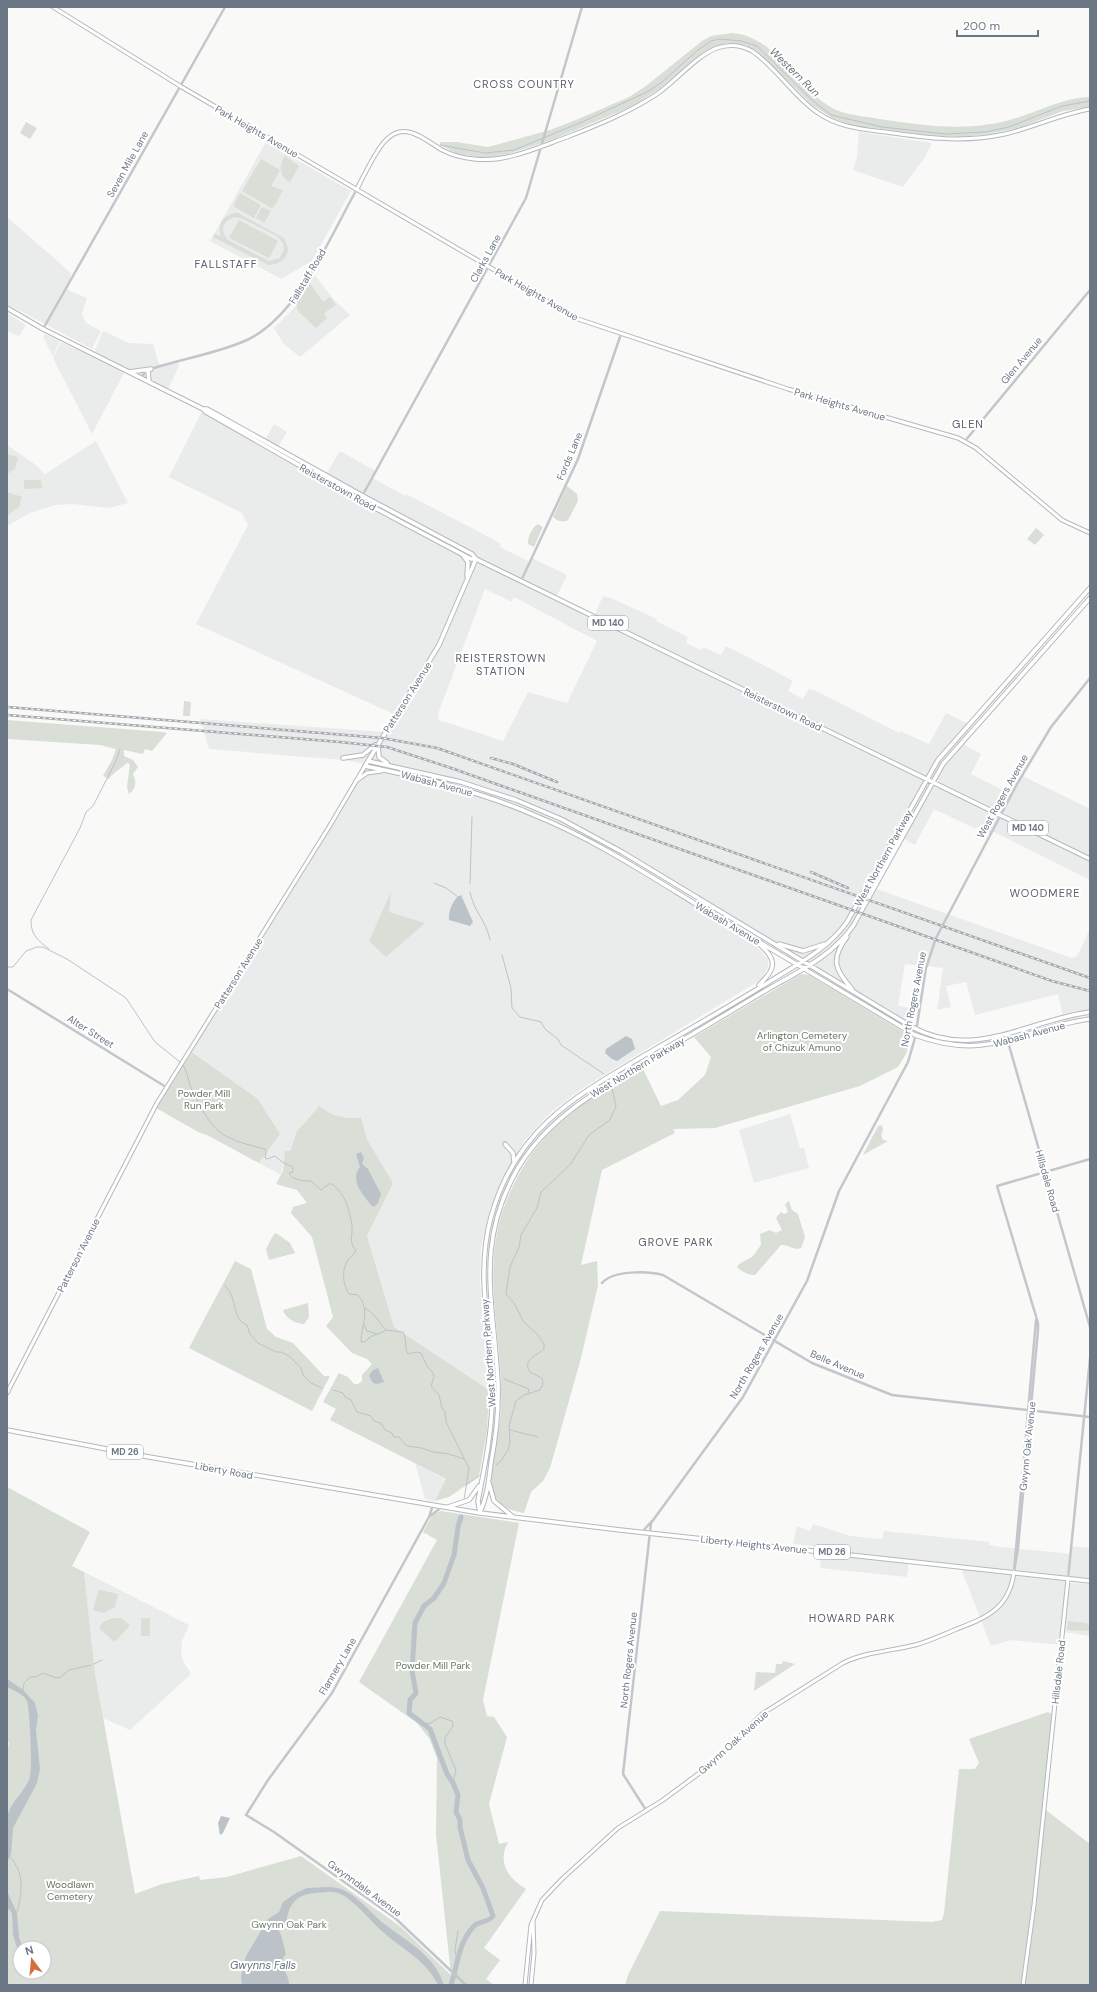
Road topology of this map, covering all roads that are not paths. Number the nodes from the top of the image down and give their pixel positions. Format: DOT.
graph roads {
  1 [pos="53,7"];
  2 [pos="225,7"];
  3 [pos="582,7"];
  4 [pos="180,86"];
  5 [pos="1090,109"];
  6 [pos="542,145"];
  7 [pos="357,189"];
  8 [pos="490,267"];
  9 [pos="1090,290"];
  10 [pos="7,308"];
  11 [pos="43,330"];
  12 [pos="622,334"];
  13 [pos="150,370"];
  14 [pos="128,372"];
  15 [pos="140,378"];
  16 [pos="149,382"];
  17 [pos="203,409"];
  18 [pos="965,441"];
  19 [pos="307,470"];
  20 [pos="325,474"];
  21 [pos="361,498"];
  22 [pos="398,520"];
  23 [pos="413,523"];
  24 [pos="1090,533"];
  25 [pos="444,544"];
  26 [pos="476,559"];
  27 [pos="466,581"];
  28 [pos="521,581"];
  29 [pos="1090,588"];
  30 [pos="1090,598"];
  31 [pos="1090,678"];
  32 [pos="380,740"];
  33 [pos="343,758"];
  34 [pos="368,761"];
  35 [pos="365,766"];
  36 [pos="397,767"];
  37 [pos="397,772"];
  38 [pos="926,779"];
  39 [pos="932,782"];
  40 [pos="351,787"];
  41 [pos="1000,815"];
  42 [pos="896,835"];
  43 [pos="894,852"];
  44 [pos="1090,859"];
  45 [pos="940,930"];
  46 [pos="850,931"];
  47 [pos="751,937"];
  48 [pos="773,942"];
  49 [pos="830,942"];
  50 [pos="803,960"];
  51 [pos="797,964"];
  52 [pos="810,965"];
  53 [pos="804,968"];
  54 [pos="7,990"];
  55 [pos="754,990"];
  56 [pos="854,991"];
  57 [pos="1090,1012"];
  58 [pos="1090,1019"];
  59 [pos="916,1029"];
  60 [pos="915,1035"];
  61 [pos="1006,1035"];
  62 [pos="1007,1041"];
  63 [pos="166,1087"];
  64 [pos="505,1144"];
  65 [pos="1090,1159"];
  66 [pos="514,1164"];
  67 [pos="1045,1172"];
  68 [pos="602,1283"];
  69 [pos="484,1301"];
  70 [pos="490,1303"];
  71 [pos="1090,1327"];
  72 [pos="775,1341"];
  73 [pos="1090,1358"];
  74 [pos="7,1393"];
  75 [pos="1030,1410"];
  76 [pos="1083,1416"];
  77 [pos="1090,1416"];
  78 [pos="7,1430"];
  79 [pos="489,1479"];
  80 [pos="482,1482"];
  81 [pos="433,1505"];
  82 [pos="442,1507"];
  83 [pos="447,1508"];
  84 [pos="480,1513"];
  85 [pos="428,1517"];
  86 [pos="512,1517"];
  87 [pos="652,1520"];
  88 [pos="642,1532"];
  89 [pos="650,1533"];
  90 [pos="1014,1572"];
  91 [pos="1068,1579"];
  92 [pos="1090,1581"];
  93 [pos="646,1810"];
  94 [pos="246,1815"];
  95 [pos="534,1920"];
  96 [pos="466,1985"];
  97 [pos="525,1985"];
  98 [pos="530,1985"];
  99 [pos="1023,1985"];
  1 -- 4 [label="main road, Park Heights Avenue"];
  2 -- 4 [label="street, Seven Mile Lane"];
  3 -- 6 [label="street, Clarks Lane"];
  4 -- 7 [label="main road, Park Heights Avenue"];
  4 -- 11 [label="street, Seven Mile Lane"];
  5 -- 6 [label="main road"];
  6 -- 7 [label="main road, Fallstaff Road"];
  6 -- 8 [label="street, Clarks Lane"];
  7 -- 8 [label="main road, Park Heights Avenue"];
  7 -- 13 [label="street, Fallstaff Road"];
  8 -- 12 [label="main road, Park Heights Avenue"];
  8 -- 21 [label="street, Clarks Lane"];
  9 -- 18 [label="street, Glen Avenue"];
  10 -- 11 [label="main road, Reisterstown Road / MD 140"];
  11 -- 14 [label="main road, Reisterstown Road / MD 140"];
  12 -- 18 [label="main road, Park Heights Avenue"];
  12 -- 28 [label="street, Fords Lane"];
  13 -- 14 [label="main road"];
  13 -- 15 [label="street, Fallstaff Road"];
  13 -- 16 [label="main road"];
  14 -- 15 [label="main road, Reisterstown Road / MD 140"];
  15 -- 16 [label="main road, Reisterstown Road / MD 140"];
  16 -- 17 [label="main road, Reisterstown Road / MD 140"];
  17 -- 19 [label="main road, Reisterstown Road / MD 140"];
  17 -- 20 [label="main road, Reisterstown Road / MD 140"];
  18 -- 24 [label="main road, Park Heights Avenue"];
  19 -- 20 [label="main road"];
  19 -- 21 [label="main road, Reisterstown Road / MD 140"];
  20 -- 21 [label="main road, Reisterstown Road / MD 140"];
  21 -- 22 [label="main road, Reisterstown Road / MD 140"];
  21 -- 23 [label="main road, Reisterstown Road / MD 140"];
  22 -- 23 [label="main road"];
  22 -- 25 [label="main road, Reisterstown Road / MD 140"];
  23 -- 26 [label="main road, Reisterstown Road / MD 140"];
  25 -- 26 [label="main road, Reisterstown Road / MD 140"];
  25 -- 27 [label="main road"];
  26 -- 27 [label="main road, Patterson Avenue"];
  26 -- 28 [label="main road, Reisterstown Road / MD 140"];
  27 -- 32 [label="main road, Patterson Avenue"];
  28 -- 38 [label="main road, Reisterstown Road / MD 140"];
  29 -- 38 [label="main road, West Northern Parkway"];
  30 -- 39 [label="main road, West Northern Parkway"];
  31 -- 41 [label="street, West Rogers Avenue"];
  32 -- 33 [label="main road"];
  32 -- 34 [label="main road, Patterson Avenue"];
  32 -- 36 [label="main road"];
  34 -- 35 [label="main road, Patterson Avenue"];
  34 -- 36 [label="main road, Wabash Avenue"];
  35 -- 37 [label="main road, Wabash Avenue"];
  35 -- 40 [label="main road, Patterson Avenue"];
  36 -- 48 [label="main road, Wabash Avenue"];
  37 -- 40 [label="main road"];
  37 -- 47 [label="main road, Wabash Avenue"];
  38 -- 39 [label="main road, Reisterstown Road / MD 140"];
  38 -- 42 [label="main road, West Northern Parkway"];
  39 -- 41 [label="main road, Reisterstown Road / MD 140"];
  39 -- 43 [label="main road, West Northern Parkway"];
  40 -- 63 [label="main road, Patterson Avenue"];
  41 -- 44 [label="main road, Reisterstown Road / MD 140"];
  41 -- 45 [label="street, West Rogers Avenue"];
  42 -- 43 [label="main road"];
  42 -- 49 [label="main road, West Northern Parkway"];
  43 -- 46 [label="main road, West Northern Parkway"];
  45 -- 59 [label="street, North Rogers Avenue"];
  46 -- 52 [label="main road, West Northern Parkway"];
  46 -- 56 [label="main road"];
  47 -- 51 [label="main road, Wabash Avenue"];
  47 -- 55 [label="main road"];
  48 -- 49 [label="main road"];
  48 -- 50 [label="main road, Wabash Avenue"];
  49 -- 50 [label="main road, West Northern Parkway"];
  50 -- 51 [label="main road, West Northern Parkway"];
  50 -- 52 [label="main road, Wabash Avenue"];
  51 -- 53 [label="main road, Wabash Avenue"];
  51 -- 55 [label="main road, West Northern Parkway"];
  52 -- 53 [label="main road, West Northern Parkway"];
  52 -- 56 [label="main road, Wabash Avenue"];
  53 -- 60 [label="main road, Wabash Avenue"];
  53 -- 70 [label="main road, West Northern Parkway"];
  54 -- 63 [label="street, Alter Street"];
  55 -- 66 [label="main road, West Northern Parkway"];
  56 -- 59 [label="main road, Wabash Avenue"];
  57 -- 61 [label="main road, Wabash Avenue"];
  58 -- 62 [label="main road, Wabash Avenue"];
  59 -- 60 [label="street, North Rogers Avenue"];
  59 -- 61 [label="main road, Wabash Avenue"];
  60 -- 62 [label="main road, Wabash Avenue"];
  60 -- 72 [label="street, North Rogers Avenue"];
  61 -- 62 [label="street, Hillsdale Road"];
  62 -- 67 [label="street, Hillsdale Road"];
  63 -- 74 [label="main road, Patterson Avenue"];
  64 -- 66 [label="main road"];
  65 -- 67 [label="street"];
  66 -- 69 [label="main road, West Northern Parkway"];
  67 -- 71 [label="street, Hillsdale Road"];
  67 -- 75 [label="street, Gwynn Oak Avenue"];
  68 -- 72 [label="street, Belle Avenue"];
  69 -- 70 [label="main road"];
  69 -- 80 [label="main road, West Northern Parkway"];
  70 -- 79 [label="main road, West Northern Parkway"];
  72 -- 75 [label="street, Belle Avenue"];
  72 -- 87 [label="street, North Rogers Avenue"];
  73 -- 76 [label="street, Hillsdale Road"];
  75 -- 76 [label="street, Belle Avenue"];
  75 -- 90 [label="street, Gwynn Oak Avenue"];
  76 -- 77 [label="street, Belle Avenue"];
  76 -- 91 [label="street, Hillsdale Road"];
  78 -- 81 [label="main road, Liberty Road / MD 26"];
  79 -- 84 [label="main road, West Northern Parkway"];
  79 -- 86 [label="main road"];
  80 -- 83 [label="main road"];
  80 -- 84 [label="main road, West Northern Parkway"];
  81 -- 82 [label="main road, Liberty Road / MD 26"];
  81 -- 85 [label="street, Flannery Lane"];
  82 -- 83 [label="main road, Liberty Heights Avenue / MD 26"];
  82 -- 85 [label="street, Flannery Lane"];
  83 -- 84 [label="main road, Liberty Heights Avenue / MD 26"];
  84 -- 86 [label="main road, Liberty Heights Avenue / MD 26"];
  85 -- 94 [label="street, Flannery Lane"];
  86 -- 88 [label="main road, Liberty Heights Avenue / MD 26"];
  87 -- 88 [label="street"];
  87 -- 89 [label="street, North Rogers Avenue"];
  88 -- 89 [label="main road, Liberty Heights Avenue / MD 26"];
  89 -- 90 [label="main road, Liberty Heights Avenue / MD 26"];
  89 -- 93 [label="street, North Rogers Avenue"];
  90 -- 91 [label="main road, Liberty Heights Avenue / MD 26"];
  90 -- 93 [label="main road, Gwynn Oak Avenue"];
  91 -- 92 [label="main road, Liberty Heights Avenue / MD 26"];
  91 -- 99 [label="main road, Hillsdale Road"];
  93 -- 95 [label="main road, Gwynn Oak Avenue"];
  94 -- 96 [label="street, Gwynndale Avenue"];
  95 -- 97 [label="main road, Gwynn Oak Avenue"];
  95 -- 98 [label="main road, Gwynn Oak Avenue"];
}
